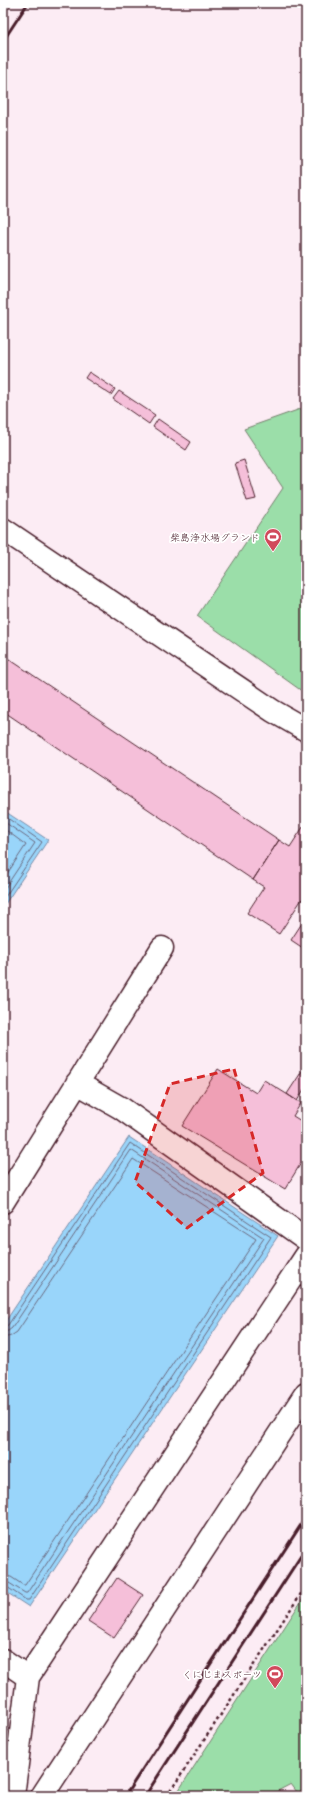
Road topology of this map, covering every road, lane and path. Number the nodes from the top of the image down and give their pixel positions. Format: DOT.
graph roads {
  1 [pos="3,529"];
  2 [pos="306,730"];
  3 [pos="162,948"];
  4 [pos="77,1083"];
  5 [pos="3,1202"];
  6 [pos="306,1239"];
  7 [pos="306,1256"];
  8 [pos="306,1393"];
  9 [pos="306,1586"];
  10 [pos="3,1660"];
  11 [pos="28,1677"];
  12 [pos="10,1788"];
  13 [pos="42,1796"];
  14 [pos="166,1796"];
  1 -- 2 [label="street"];
  3 -- 4 [label="street"];
  4 -- 5 [label="street"];
  4 -- 6 [label="street"];
  7 -- 11 [label="street"];
  8 -- 13 [label="street"];
  9 -- 14 [label="path"];
  10 -- 11 [label="street"];
  11 -- 12 [label="street"];
}
